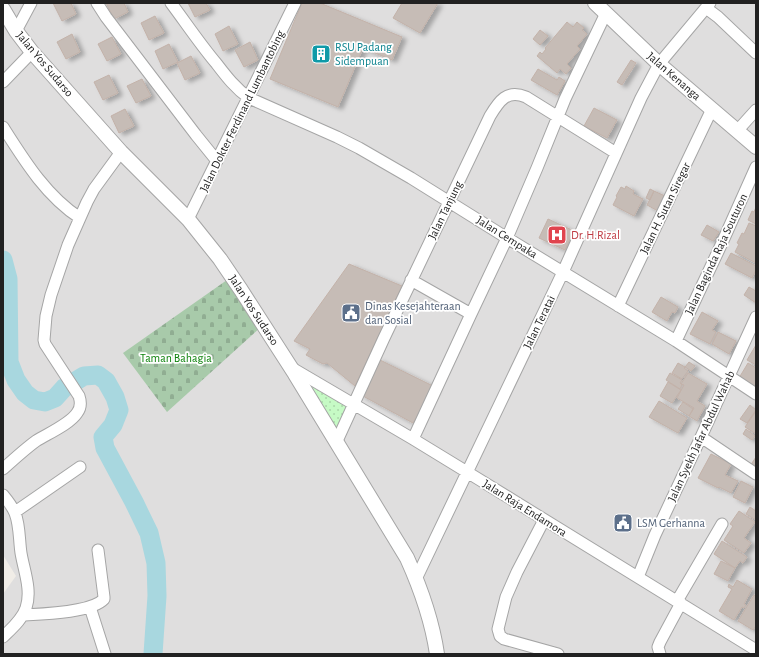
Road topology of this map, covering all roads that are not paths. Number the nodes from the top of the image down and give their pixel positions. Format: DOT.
graph roads {
  1 [pos="31,3"];
  2 [pos="97,3"];
  3 [pos="171,3"];
  4 [pos="295,3"];
  5 [pos="595,3"];
  6 [pos="708,5"];
  7 [pos="3,9"];
  8 [pos="606,13"];
  9 [pos="16,31"];
  10 [pos="32,52"];
  11 [pos="756,53"];
  12 [pos="659,64"];
  13 [pos="3,82"];
  14 [pos="248,98"];
  15 [pos="712,109"];
  16 [pos="756,110"];
  17 [pos="558,117"];
  18 [pos="3,128"];
  19 [pos="737,131"];
  20 [pos="756,147"];
  21 [pos="122,152"];
  22 [pos="616,153"];
  23 [pos="217,161"];
  24 [pos="756,167"];
  25 [pos="450,202"];
  26 [pos="80,218"];
  27 [pos="188,219"];
  28 [pos="507,238"];
  29 [pos="563,272"];
  30 [pos="411,280"];
  31 [pos="618,306"];
  32 [pos="470,314"];
  33 [pos="756,317"];
  34 [pos="676,341"];
  35 [pos="292,368"];
  36 [pos="729,376"];
  37 [pos="756,394"];
  38 [pos="354,405"];
  39 [pos="701,437"];
  40 [pos="413,439"];
  41 [pos="336,443"];
  42 [pos="80,467"];
  43 [pos="3,469"];
  44 [pos="467,472"];
  45 [pos="756,474"];
  46 [pos="3,495"];
  47 [pos="15,512"];
  48 [pos="544,520"];
  49 [pos="722,524"];
  50 [pos="98,550"];
  51 [pos="638,577"];
  52 [pos="416,579"];
  53 [pos="679,602"];
  54 [pos="90,606"];
  55 [pos="23,615"];
  56 [pos="3,637"];
  57 [pos="756,650"];
  58 [pos="105,654"];
  59 [pos="437,654"];
  60 [pos="558,654"];
  61 [pos="660,654"];
  1 -- 9 [label="street"];
  2 -- 23 [label="street"];
  3 -- 14 [label="street, Jalan Cempaka"];
  4 -- 14 [label="street, Jalan Dokter Ferdinand Lumbantobing"];
  5 -- 8 [label="street, Jalan Kenanga"];
  6 -- 11 [label="street"];
  6 -- 12 [label="street, Jalan Teratai"];
  7 -- 9 [label="street, Jalan Yos Sudarso"];
  8 -- 12 [label="street, Jalan Kenanga"];
  8 -- 17 [label="street"];
  9 -- 10 [label="street, Jalan Yos Sudarso"];
  10 -- 13 [label="street"];
  10 -- 21 [label="street, Jalan Yos Sudarso"];
  12 -- 15 [label="street, Jalan Kenanga"];
  12 -- 22 [label="street, Jalan Teratai"];
  14 -- 23 [label="street, Jalan Dokter Ferdinand Lumbantobing"];
  14 -- 25 [label="street, Jalan Cempaka"];
  15 -- 19 [label="street, Jalan Kenanga"];
  15 -- 31 [label="street, Jalan H. Sutan Siregar"];
  16 -- 19 [label="street"];
  17 -- 22 [label="street, Jalan Tanjung"];
  17 -- 25 [label="street, Jalan Tanjung"];
  17 -- 28 [label="street"];
  18 -- 26 [label="street"];
  19 -- 20 [label="street, Jalan Kenanga"];
  21 -- 26 [label="street"];
  21 -- 27 [label="street, Jalan Yos Sudarso"];
  22 -- 29 [label="street, Jalan Teratai"];
  23 -- 27 [label="street, Jalan Dokter Ferdinand Lumbantobing"];
  24 -- 34 [label="street, Jalan Baginda Raja Souturon"];
  25 -- 28 [label="street, Jalan Cempaka"];
  25 -- 30 [label="street, Jalan Tanjung"];
  26 -- 43 [label="street"];
  27 -- 35 [label="street, Jalan Yos Sudarso"];
  28 -- 29 [label="street, Jalan Cempaka"];
  28 -- 32 [label="street"];
  29 -- 31 [label="street, Jalan Cempaka"];
  29 -- 44 [label="street, Jalan Teratai"];
  30 -- 32 [label="street"];
  30 -- 38 [label="street, Jalan Tanjung"];
  31 -- 34 [label="street, Jalan Cempaka"];
  32 -- 40 [label="street"];
  33 -- 36 [label="street, Jalan Syekh Jafar Abdul Wahab"];
  34 -- 36 [label="street, Jalan Cempaka"];
  35 -- 38 [label="street, Jalan Raja Endamora"];
  35 -- 41 [label="street, Jalan Yos Sudarso"];
  36 -- 37 [label="street, Jalan Cempaka"];
  36 -- 39 [label="street, Jalan Syekh Jafar Abdul Wahab"];
  38 -- 40 [label="street, Jalan Raja Endamora"];
  38 -- 41 [label="street, Jalan Tanjung"];
  39 -- 45 [label="street"];
  39 -- 51 [label="street, Jalan Syekh Jafar Abdul Wahab"];
  40 -- 44 [label="street, Jalan Raja Endamora"];
  41 -- 52 [label="street, Jalan Yos Sudarso"];
  42 -- 47 [label="street"];
  44 -- 48 [label="street, Jalan Raja Endamora"];
  44 -- 52 [label="street, Jalan Teratai"];
  46 -- 47 [label="street"];
  47 -- 55 [label="street"];
  48 -- 51 [label="street, Jalan Raja Endamora"];
  48 -- 60 [label="street"];
  49 -- 53 [label="street"];
  50 -- 54 [label="street"];
  51 -- 53 [label="street, Jalan Raja Endamora"];
  52 -- 59 [label="street, Jalan Yos Sudarso"];
  53 -- 57 [label="street, Jalan Raja Endamora"];
  53 -- 61 [label="street"];
  54 -- 55 [label="street"];
  54 -- 58 [label="street"];
  55 -- 56 [label="street"];
}
